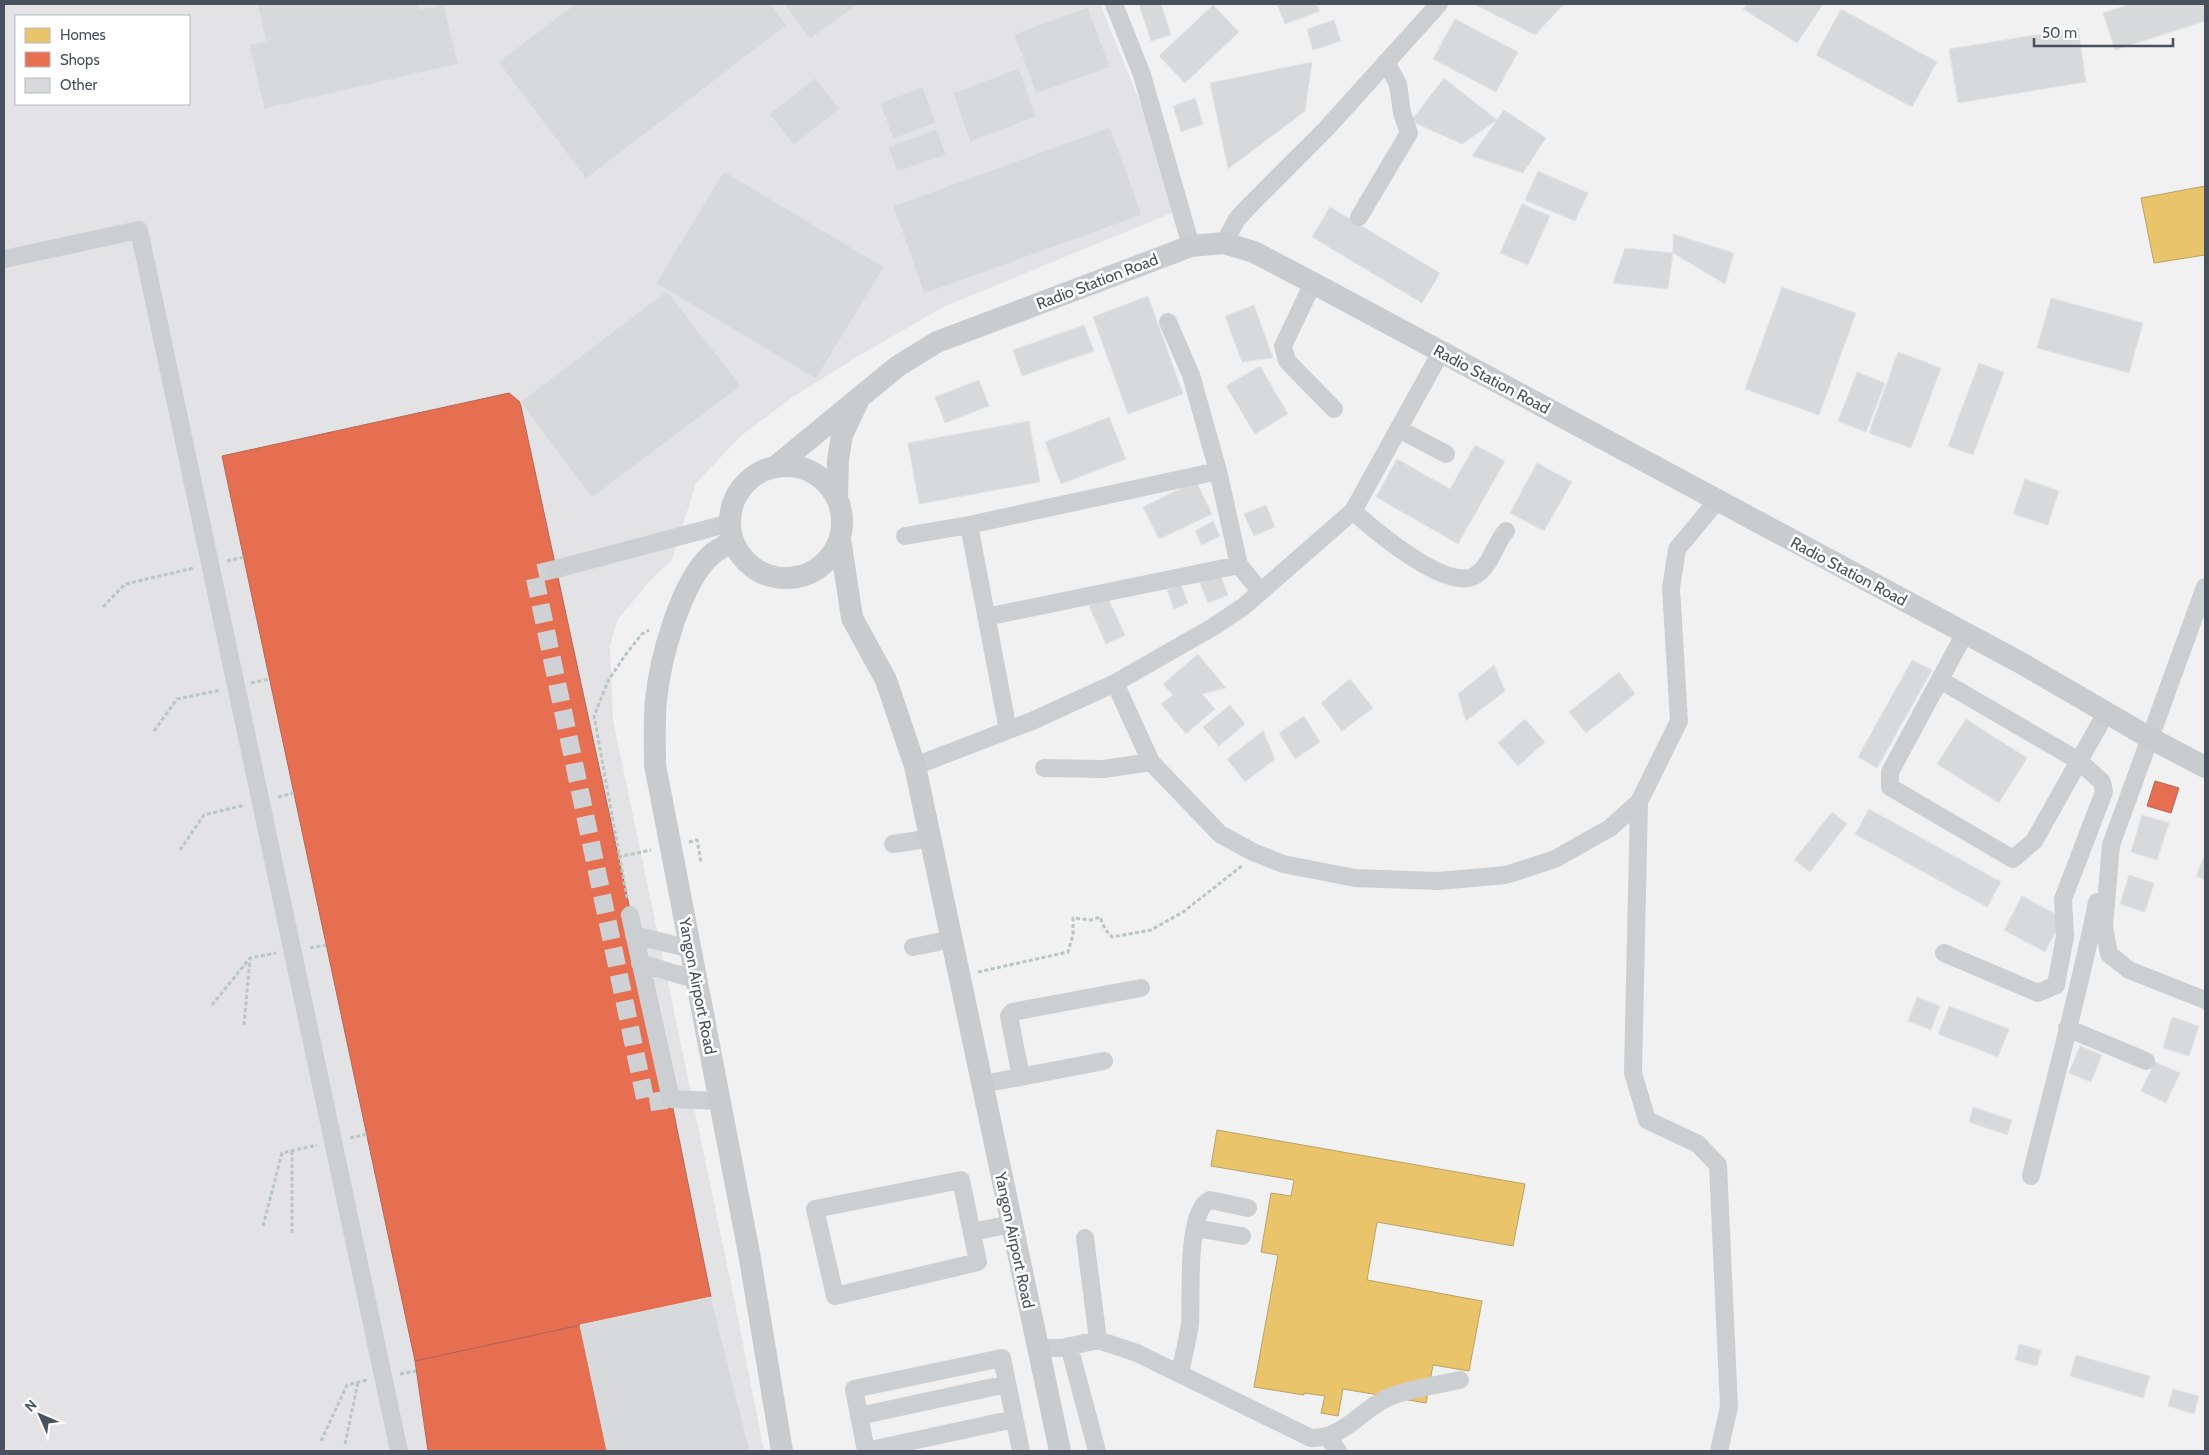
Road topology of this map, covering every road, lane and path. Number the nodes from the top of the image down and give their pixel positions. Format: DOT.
graph roads {
  1 [pos="1114,4"];
  2 [pos="1439,4"];
  3 [pos="1386,62"];
  4 [pos="1359,217"];
  5 [pos="1224,243"];
  6 [pos="1191,246"];
  7 [pos="4,259"];
  8 [pos="1314,283"];
  9 [pos="1168,322"];
  10 [pos="1441,352"];
  11 [pos="861,396"];
  12 [pos="1334,409"];
  13 [pos="1399,429"];
  14 [pos="1446,454"];
  15 [pos="774,467"];
  16 [pos="1218,471"];
  17 [pos="837,496"];
  18 [pos="1717,500"];
  19 [pos="1353,511"];
  20 [pos="969,524"];
  21 [pos="1506,531"];
  22 [pos="731,532"];
  23 [pos="905,536"];
  24 [pos="840,539"];
  25 [pos="244,557"];
  26 [pos="225,561"];
  27 [pos="1238,565"];
  28 [pos="198,568"];
  29 [pos="556,569"];
  30 [pos="2205,587"];
  31 [pos="1260,591"];
  32 [pos="103,607"];
  33 [pos="676,615"];
  34 [pos="986,617"];
  35 [pos="1965,633"];
  36 [pos="269,679"];
  37 [pos="1940,680"];
  38 [pos="1115,683"];
  39 [pos="242,685"];
  40 [pos="223,689"];
  41 [pos="2106,713"];
  42 [pos="1008,730"];
  43 [pos="154,731"];
  44 [pos="2150,738"];
  45 [pos="2079,761"];
  46 [pos="1151,762"];
  47 [pos="915,766"];
  48 [pos="2205,767"];
  49 [pos="1044,768"];
  50 [pos="294,793"];
  51 [pos="269,799"];
  52 [pos="1639,802"];
  53 [pos="252,803"];
  54 [pos="932,838"];
  55 [pos="697,840"];
  56 [pos="892,844"];
  57 [pos="180,850"];
  58 [pos="1253,852"];
  59 [pos="701,862"];
  60 [pos="2107,874"];
  61 [pos="630,915"];
  62 [pos="634,936"];
  63 [pos="953,939"];
  64 [pos="326,945"];
  65 [pos="913,946"];
  66 [pos="307,948"];
  67 [pos="691,948"];
  68 [pos="279,953"];
  69 [pos="1944,953"];
  70 [pos="250,958"];
  71 [pos="640,963"];
  72 [pos="960,976"];
  73 [pos="697,980"];
  74 [pos="1142,988"];
  75 [pos="2205,1000"];
  76 [pos="212,1005"];
  77 [pos="244,1026"];
  78 [pos="2067,1028"];
  79 [pos="1104,1061"];
  80 [pos="2146,1061"];
  81 [pos="1021,1077"];
  82 [pos="983,1084"];
  83 [pos="720,1101"];
  84 [pos="367,1134"];
  85 [pos="348,1138"];
  86 [pos="319,1145"];
  87 [pos="292,1151"];
  88 [pos="2031,1176"];
  89 [pos="1248,1208"];
  90 [pos="1011,1224"];
  91 [pos="263,1226"];
  92 [pos="1195,1228"];
  93 [pos="973,1232"];
  94 [pos="292,1235"];
  95 [pos="1242,1236"];
  96 [pos="1085,1238"];
  97 [pos="1098,1340"];
  98 [pos="1069,1346"];
  99 [pos="1038,1348"];
  100 [pos="416,1371"];
  101 [pos="1180,1373"];
  102 [pos="397,1374"];
  103 [pos="368,1380"];
  104 [pos="1460,1380"];
  105 [pos="358,1382"];
  106 [pos="1007,1384"];
  107 [pos="859,1416"];
  108 [pos="1014,1419"];
  109 [pos="1327,1436"];
  110 [pos="321,1441"];
  111 [pos="345,1444"];
  112 [pos="399,1451"];
  113 [pos="782,1451"];
  114 [pos="866,1451"];
  115 [pos="1021,1451"];
  116 [pos="1060,1451"];
  117 [pos="1097,1451"];
  118 [pos="1338,1451"];
  119 [pos="1719,1451"];
  1 -- 6 [label="street"];
  2 -- 3 [label="street"];
  3 -- 4 [label="street"];
  3 -- 5 [label="street"];
  5 -- 6 [label="main road, Radio Station Road"];
  5 -- 8 [label="main road, Radio Station Road"];
  6 -- 11 [label="main road, Radio Station Road"];
  7 -- 112 [label="street"];
  8 -- 10 [label="main road, Radio Station Road"];
  8 -- 12 [label="street"];
  9 -- 16 [label="street"];
  10 -- 13 [label="street"];
  10 -- 18 [label="main road, Radio Station Road"];
  11 -- 15 [label="main road, Radio Station Road"];
  11 -- 17 [label="main road"];
  13 -- 14 [label="street"];
  13 -- 19 [label="street"];
  15 -- 17 [label="main road"];
  15 -- 22 [label="main road"];
  16 -- 20 [label="street"];
  16 -- 27 [label="street"];
  17 -- 24 [label="main road"];
  18 -- 35 [label="main road, Radio Station Road"];
  18 -- 52 [label="street"];
  19 -- 21 [label="street"];
  19 -- 31 [label="street"];
  20 -- 23 [label="street"];
  20 -- 34 [label="street"];
  22 -- 24 [label="main road"];
  22 -- 29 [label="street"];
  22 -- 33 [label="main road, Yangon Airport Road"];
  24 -- 47 [label="main road, Yangon Airport Road"];
  25 -- 26 [label="path"];
  27 -- 31 [label="street"];
  27 -- 34 [label="street"];
  28 -- 32 [label="path"];
  30 -- 44 [label="street"];
  31 -- 38 [label="street"];
  33 -- 61 [label="path"];
  33 -- 67 [label="main road, Yangon Airport Road"];
  34 -- 42 [label="street"];
  35 -- 37 [label="street"];
  35 -- 41 [label="main road, Radio Station Road"];
  36 -- 39 [label="path"];
  37 -- 45 [label="street"];
  37 -- 45 [label="street"];
  38 -- 42 [label="street"];
  38 -- 46 [label="street"];
  40 -- 43 [label="path"];
  41 -- 44 [label="main road, Radio Station Road"];
  41 -- 45 [label="street"];
  42 -- 47 [label="street"];
  44 -- 48 [label="main road, Radio Station Road"];
  44 -- 60 [label="street"];
  45 -- 69 [label="street"];
  46 -- 49 [label="street"];
  46 -- 58 [label="street"];
  47 -- 54 [label="main road, Yangon Airport Road"];
  50 -- 51 [label="path"];
  52 -- 58 [label="street"];
  52 -- 119 [label="street"];
  53 -- 57 [label="path"];
  54 -- 56 [label="street"];
  54 -- 63 [label="main road, Yangon Airport Road"];
  55 -- 59 [label="path"];
  58 -- 72 [label="path"];
  60 -- 75 [label="street"];
  60 -- 78 [label="street"];
  61 -- 62 [label="street"];
  62 -- 67 [label="street"];
  62 -- 71 [label="street"];
  63 -- 65 [label="street"];
  63 -- 72 [label="main road, Yangon Airport Road"];
  64 -- 66 [label="path"];
  67 -- 73 [label="main road, Yangon Airport Road"];
  68 -- 70 [label="path"];
  70 -- 76 [label="path"];
  70 -- 77 [label="path"];
  71 -- 73 [label="street"];
  71 -- 83 [label="street"];
  72 -- 82 [label="main road, Yangon Airport Road"];
  73 -- 83 [label="main road, Yangon Airport Road"];
  74 -- 81 [label="street"];
  78 -- 80 [label="street"];
  78 -- 88 [label="street"];
  79 -- 81 [label="street"];
  81 -- 82 [label="street"];
  82 -- 90 [label="main road, Yangon Airport Road"];
  83 -- 113 [label="main road, Yangon Airport Road"];
  84 -- 85 [label="path"];
  86 -- 87 [label="path"];
  87 -- 91 [label="path"];
  87 -- 94 [label="path"];
  89 -- 92 [label="street"];
  90 -- 93 [label="street"];
  90 -- 99 [label="main road, Yangon Airport Road"];
  92 -- 95 [label="street"];
  92 -- 101 [label="street"];
  93 -- 93 [label="street"];
  96 -- 97 [label="street"];
  97 -- 98 [label="street"];
  97 -- 101 [label="street"];
  98 -- 99 [label="street"];
  98 -- 117 [label="street"];
  99 -- 116 [label="main road, Yangon Airport Road"];
  100 -- 102 [label="path"];
  101 -- 109 [label="street"];
  103 -- 105 [label="path"];
  104 -- 109 [label="street"];
  105 -- 110 [label="path"];
  105 -- 111 [label="path"];
  106 -- 107 [label="street"];
  106 -- 107 [label="street"];
  106 -- 108 [label="street"];
  107 -- 114 [label="street"];
  108 -- 114 [label="street"];
  108 -- 115 [label="street"];
  109 -- 118 [label="street"];
}
